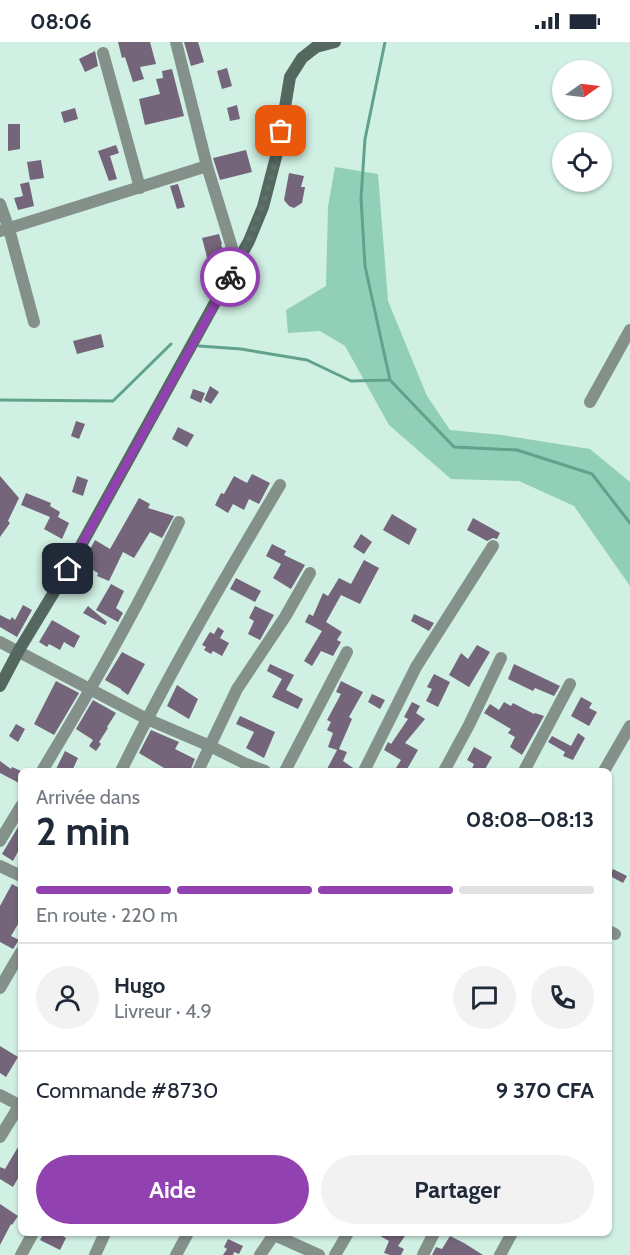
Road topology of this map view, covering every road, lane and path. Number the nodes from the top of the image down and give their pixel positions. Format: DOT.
graph roads {
  1 [pos="176,42"];
  2 [pos="335,42"];
  3 [pos="314,45"];
  4 [pos="103,53"];
  5 [pos="207,166"];
  6 [pos="140,188"];
  7 [pos="0,204"];
  8 [pos="4,230"];
  9 [pos="237,264"];
  10 [pos="34,322"];
  11 [pos="630,330"];
  12 [pos="590,402"];
  13 [pos="280,485"];
  14 [pos="179,522"];
  15 [pos="493,546"];
  16 [pos="310,573"];
  17 [pos="0,642"];
  18 [pos="19,650"];
  19 [pos="347,652"];
  20 [pos="501,658"];
  21 [pos="570,684"];
  22 [pos="0,686"];
  23 [pos="90,689"];
  24 [pos="147,719"];
  25 [pos="630,726"];
  26 [pos="210,746"];
  27 [pos="44,768"];
  28 [pos="122,768"];
  29 [pos="199,768"];
  30 [pos="257,768"];
  31 [pos="286,768"];
  32 [pos="365,768"];
  33 [pos="446,768"];
  34 [pos="526,768"];
  35 [pos="606,768"];
  36 [pos="18,812"];
  37 [pos="0,841"];
  38 [pos="0,866"];
  39 [pos="18,875"];
  40 [pos="18,957"];
  41 [pos="0,988"];
  42 [pos="0,1095"];
  43 [pos="18,1104"];
  44 [pos="18,1110"];
  45 [pos="0,1137"];
  46 [pos="31,1236"];
  47 [pos="104,1236"];
  48 [pos="186,1236"];
  49 [pos="272,1236"];
  50 [pos="277,1236"];
  51 [pos="346,1236"];
  52 [pos="432,1236"];
  53 [pos="510,1236"];
  54 [pos="21,1255"];
  55 [pos="95,1255"];
  56 [pos="177,1255"];
  57 [pos="261,1255"];
  58 [pos="319,1255"];
  59 [pos="335,1255"];
  60 [pos="423,1255"];
  61 [pos="500,1255"];
  1 -- 5 [label="street"];
  2 -- 3 [label="street"];
  3 -- 9 [label="street"];
  4 -- 6 [label="street"];
  5 -- 6 [label="street"];
  5 -- 9 [label="street"];
  6 -- 8 [label="street"];
  7 -- 8 [label="street"];
  8 -- 10 [label="street"];
  9 -- 18 [label="street"];
  11 -- 12 [label="street"];
  13 -- 24 [label="street"];
  14 -- 23 [label="street"];
  15 -- 32 [label="street"];
  16 -- 26 [label="street"];
  17 -- 18 [label="street"];
  18 -- 22 [label="street"];
  18 -- 23 [label="street"];
  19 -- 31 [label="street"];
  20 -- 33 [label="street"];
  21 -- 34 [label="street"];
  23 -- 24 [label="street"];
  23 -- 27 [label="street"];
  24 -- 26 [label="street"];
  24 -- 28 [label="street"];
  25 -- 35 [label="street"];
  26 -- 29 [label="street"];
  26 -- 30 [label="street"];
  36 -- 37 [label="street"];
  38 -- 39 [label="street"];
  40 -- 41 [label="street"];
  42 -- 43 [label="street"];
  44 -- 45 [label="street"];
  46 -- 54 [label="street"];
  47 -- 55 [label="street"];
  48 -- 56 [label="street"];
  49 -- 57 [label="street"];
  50 -- 58 [label="street"];
  51 -- 59 [label="street"];
  52 -- 60 [label="street"];
  53 -- 61 [label="street"];
}
